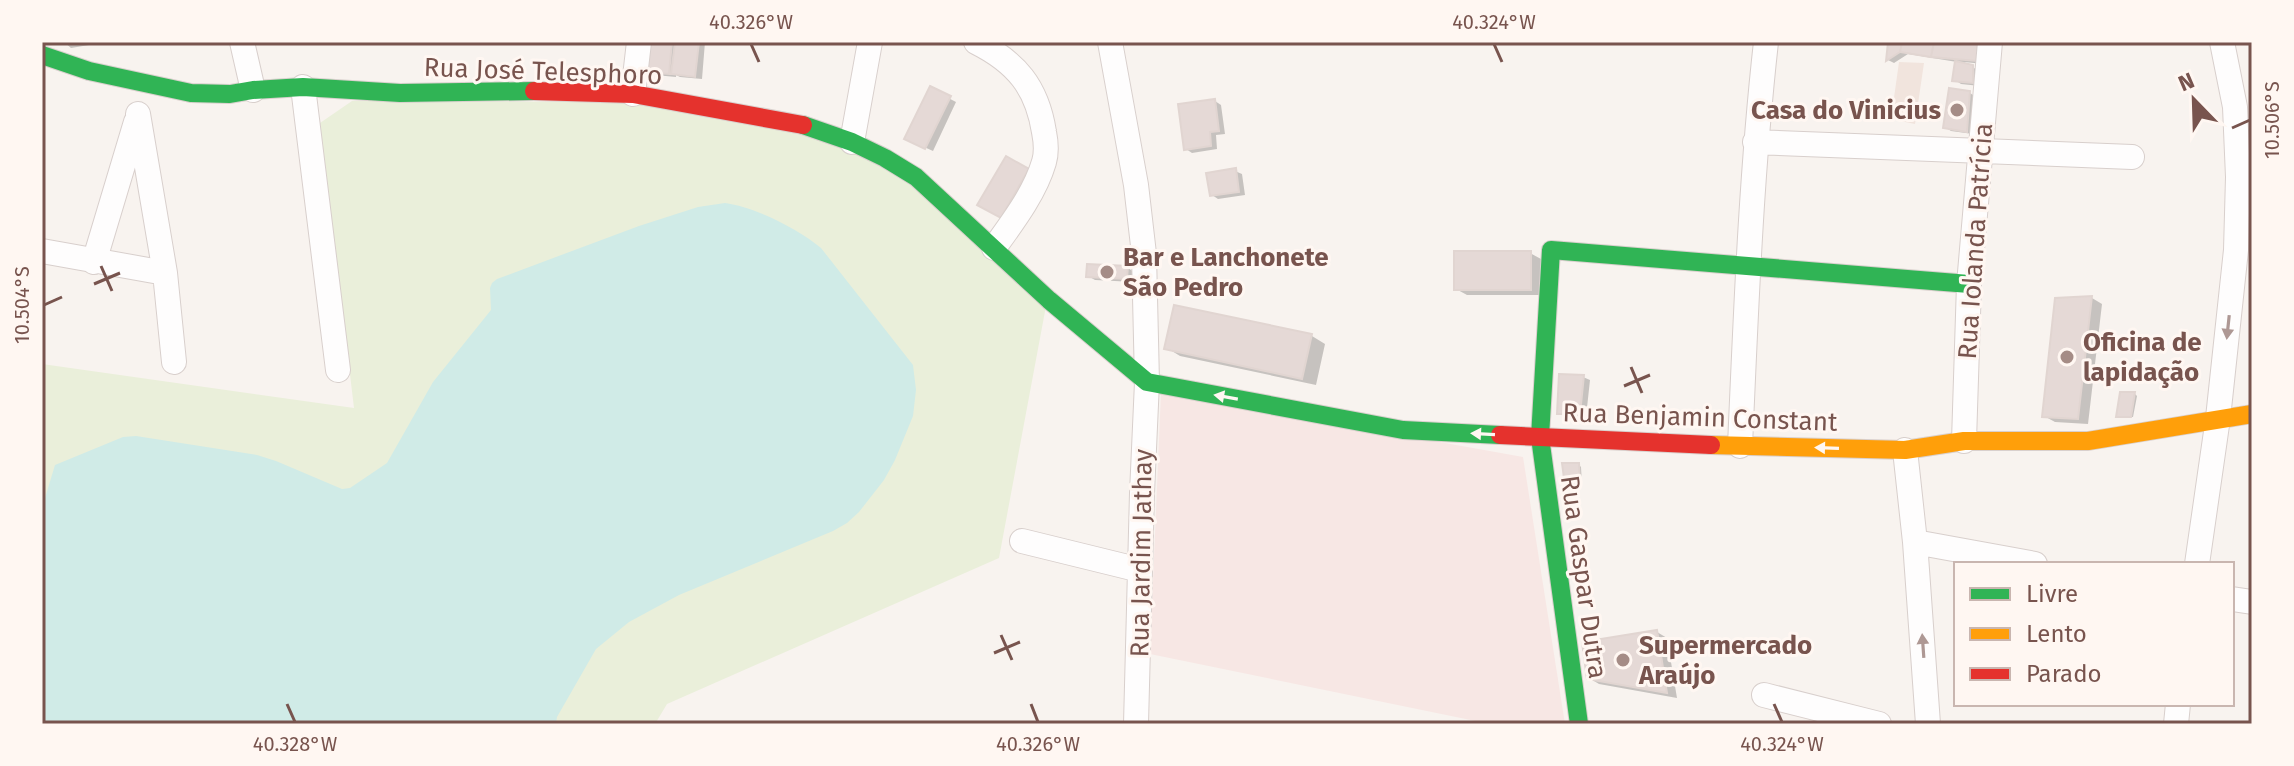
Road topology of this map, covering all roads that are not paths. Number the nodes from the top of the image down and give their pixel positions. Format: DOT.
graph roads {
  1 [pos="242,42"];
  2 [pos="639,42"];
  3 [pos="870,42"];
  4 [pos="976,42"];
  5 [pos="1110,42"];
  6 [pos="1766,42"];
  7 [pos="1990,42"];
  8 [pos="2222,42"];
  9 [pos="42,55"];
  10 [pos="143,83"];
  11 [pos="303,87"];
  12 [pos="253,90"];
  13 [pos="633,94"];
  14 [pos="138,114"];
  15 [pos="852,142"];
  16 [pos="1755,142"];
  17 [pos="1980,152"];
  18 [pos="2132,157"];
  19 [pos="994,248"];
  20 [pos="2244,248"];
  21 [pos="42,251"];
  22 [pos="94,262"];
  23 [pos="1747,267"];
  24 [pos="165,273"];
  25 [pos="1969,284"];
  26 [pos="174,362"];
  27 [pos="338,370"];
  28 [pos="1147,382"];
  29 [pos="2252,414"];
  30 [pos="2218,418"];
  31 [pos="1540,437"];
  32 [pos="1964,441"];
  33 [pos="1740,446"];
  34 [pos="1905,450"];
  35 [pos="1022,541"];
  36 [pos="1915,542"];
  37 [pos="2024,562"];
  38 [pos="2197,562"];
  39 [pos="1140,570"];
  40 [pos="1764,695"];
  41 [pos="1136,724"];
  42 [pos="1579,724"];
  43 [pos="1879,724"];
  44 [pos="1928,724"];
  1 -- 12 [label="street"];
  2 -- 13 [label="street"];
  3 -- 15 [label="street"];
  4 -- 19 [label="street"];
  5 -- 28 [label="street, Rua Jardim Jathay"];
  6 -- 16 [label="street"];
  7 -- 17 [label="street, Rua Iolanda Patrícia"];
  8 -- 20 [label="street"];
  9 -- 10 [label="street, Rua José Telesphoro"];
  10 -- 12 [label="street, Rua José Telesphoro"];
  10 -- 14 [label="street"];
  11 -- 12 [label="street, Rua José Telesphoro"];
  11 -- 13 [label="street, Rua José Telesphoro"];
  11 -- 27 [label="street"];
  13 -- 15 [label="street, Rua José Telesphoro"];
  14 -- 22 [label="street"];
  14 -- 24 [label="street"];
  15 -- 19 [label="street, Rua José Telesphoro"];
  16 -- 17 [label="street"];
  16 -- 23 [label="street"];
  17 -- 18 [label="street"];
  17 -- 25 [label="street, Rua Iolanda Patrícia"];
  19 -- 28 [label="street, Rua José Telesphoro"];
  20 -- 30 [label="street, one-way"];
  21 -- 22 [label="street"];
  22 -- 24 [label="street"];
  23 -- 25 [label="street"];
  23 -- 31 [label="street, Rua Gaspar Dutra"];
  23 -- 33 [label="street"];
  24 -- 26 [label="street"];
  25 -- 32 [label="street, Rua Iolanda Patrícia"];
  31 -- 28 [label="street, Rua Benjamin Constant, one-way"];
  28 -- 39 [label="street, Rua Jardim Jathay"];
  29 -- 30 [label="street, Rua Benjamin Constant"];
  30 -- 32 [label="street, Rua Benjamin Constant"];
  30 -- 38 [label="street"];
  31 -- 33 [label="street, Rua Benjamin Constant"];
  31 -- 42 [label="street, Rua Gaspar Dutra"];
  32 -- 34 [label="street, Rua Benjamin Constant"];
  34 -- 33 [label="street, Rua Benjamin Constant, one-way"];
  34 -- 36 [label="street"];
  35 -- 39 [label="street"];
  36 -- 37 [label="street"];
  44 -- 36 [label="street, one-way"];
  39 -- 41 [label="street, Rua Jardim Jathay"];
  40 -- 43 [label="street"];
}
